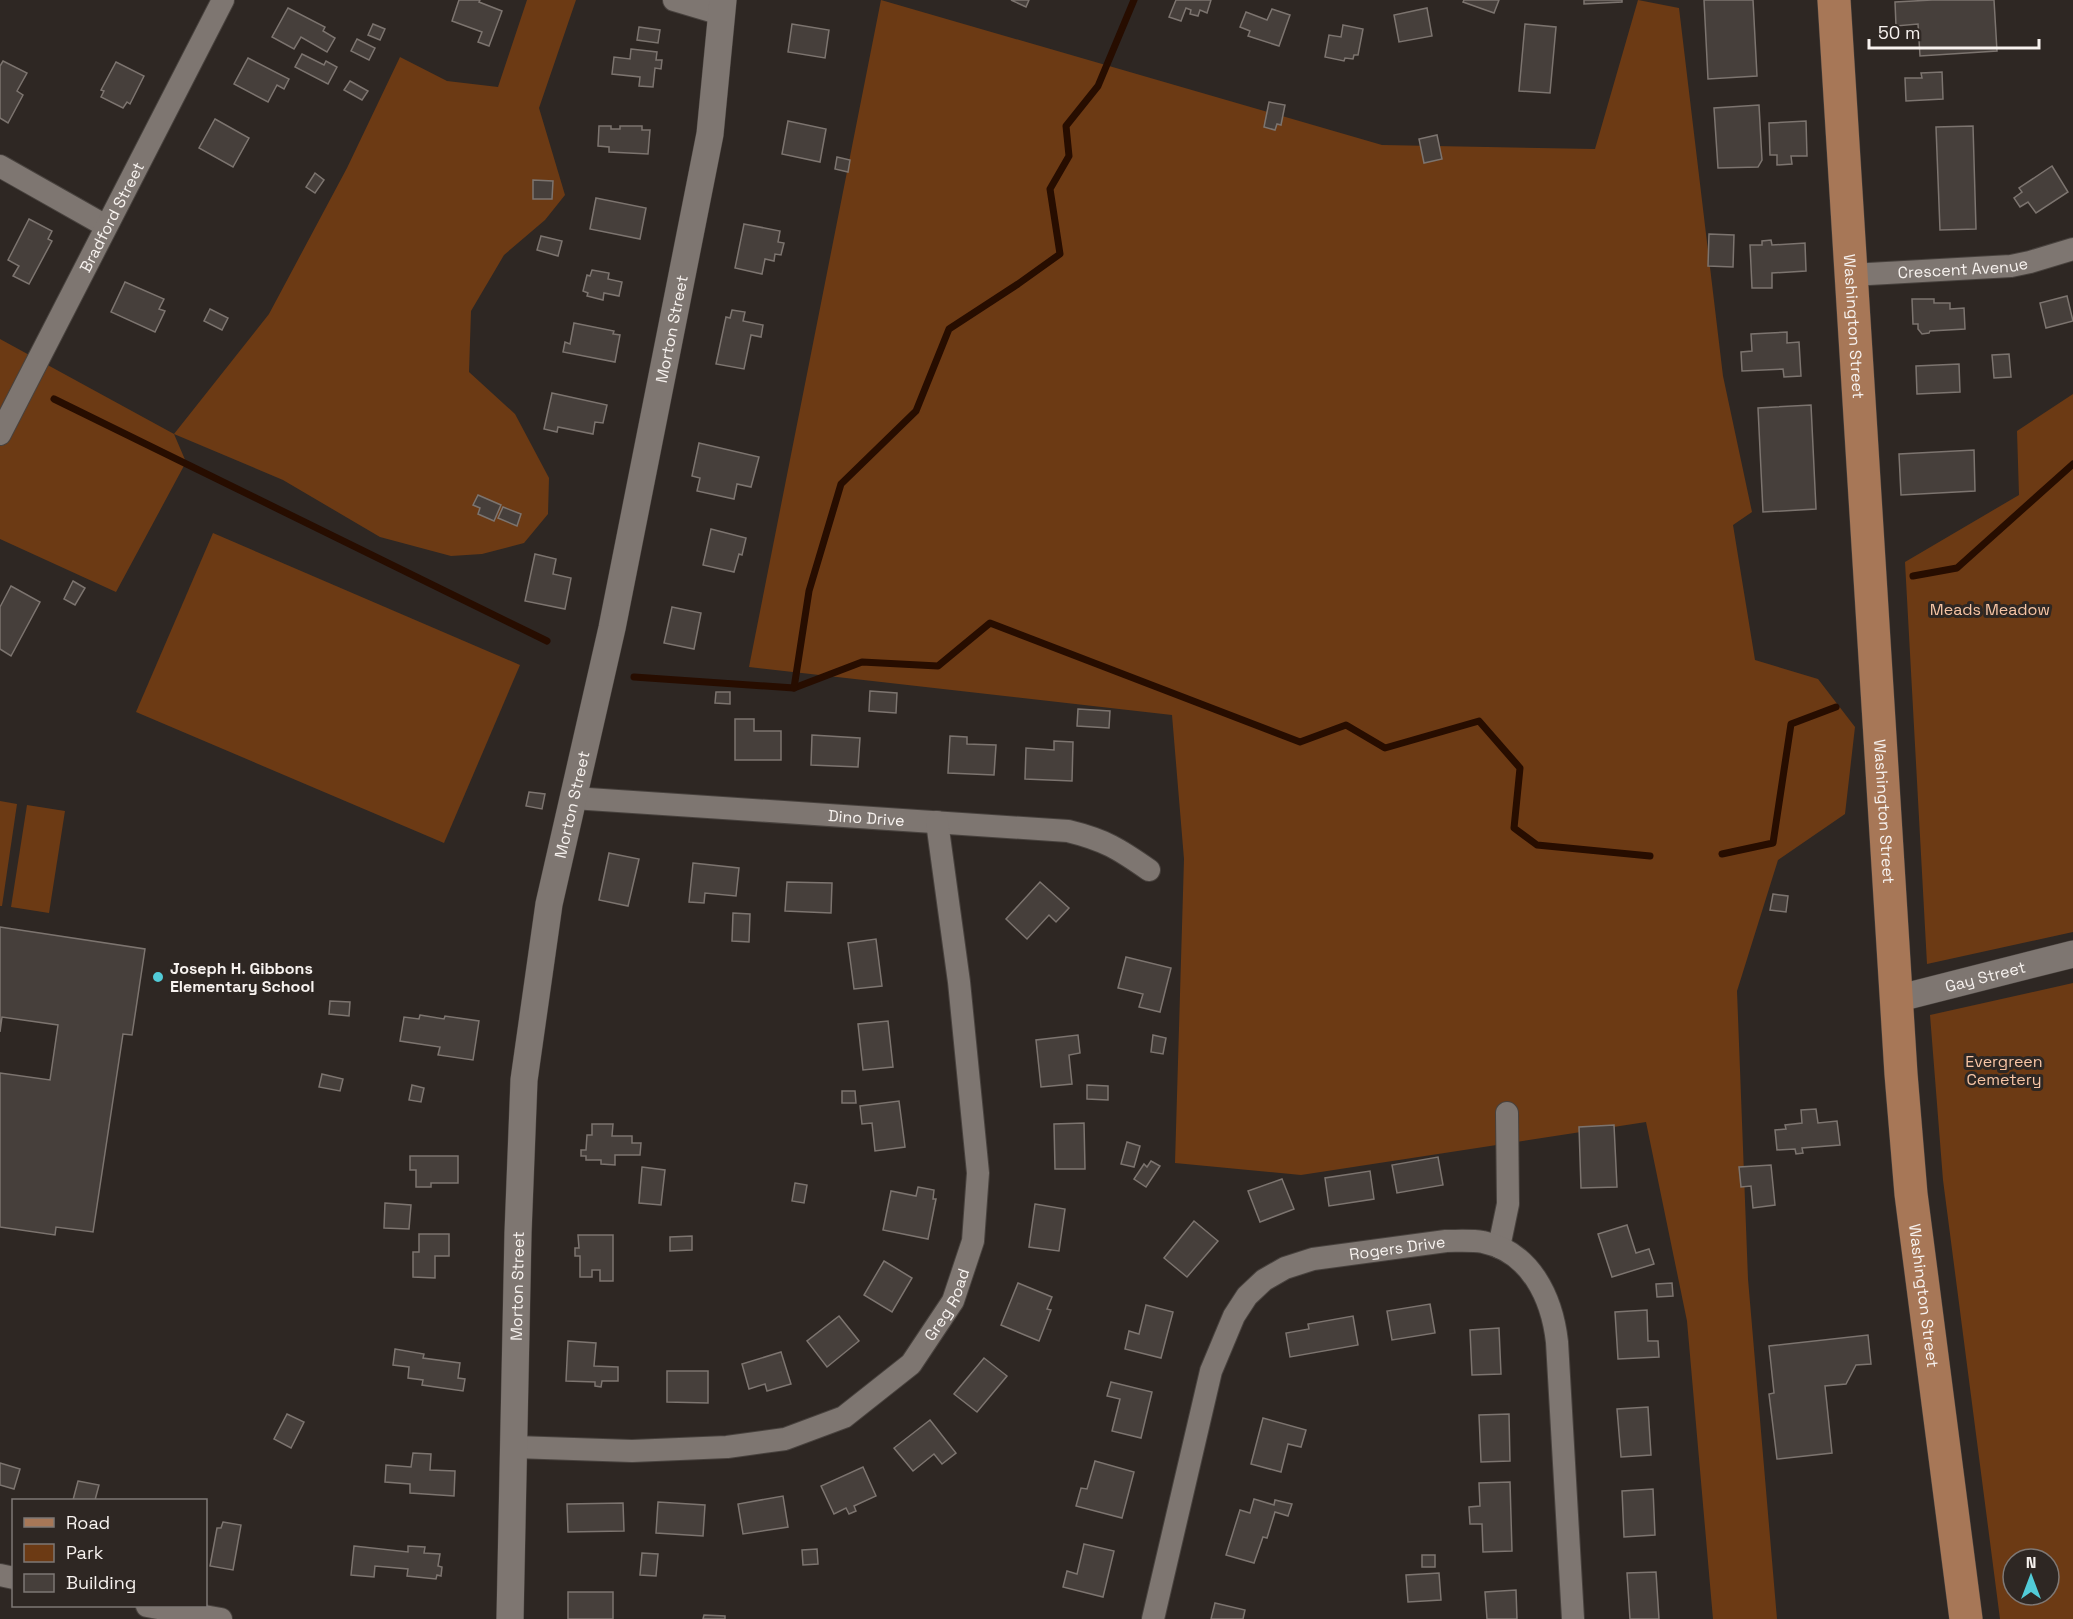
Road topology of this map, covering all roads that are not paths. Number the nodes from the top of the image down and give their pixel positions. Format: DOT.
graph roads {
  1 [pos="223,0"];
  2 [pos="674,0"];
  3 [pos="1834,0"];
  4 [pos="722,7"];
  5 [pos="0,166"];
  6 [pos="106,226"];
  7 [pos="2073,249"];
  8 [pos="1851,275"];
  9 [pos="0,434"];
  10 [pos="573,798"];
  11 [pos="937,822"];
  12 [pos="1149,870"];
  13 [pos="2073,954"];
  14 [pos="1896,999"];
  15 [pos="1507,1113"];
  16 [pos="1499,1247"];
  17 [pos="514,1447"];
  18 [pos="159,1611"];
  19 [pos="220,1619"];
  20 [pos="510,1619"];
  21 [pos="1153,1619"];
  22 [pos="1573,1619"];
  23 [pos="1966,1619"];
  1 -- 6 [label="street, Bradford Street"];
  2 -- 4 [label="street"];
  3 -- 8 [label="main road, Washington Street"];
  4 -- 10 [label="street, Morton Street"];
  5 -- 6 [label="street"];
  6 -- 9 [label="street, Bradford Street"];
  7 -- 8 [label="street, Crescent Avenue"];
  8 -- 14 [label="main road, Washington Street"];
  10 -- 11 [label="street, Dino Drive"];
  10 -- 17 [label="street, Morton Street"];
  11 -- 12 [label="street, Dino Drive"];
  11 -- 17 [label="street, Greg Road"];
  13 -- 14 [label="street, Gay Street"];
  14 -- 23 [label="main road, Washington Street"];
  15 -- 16 [label="street"];
  16 -- 21 [label="street, Rogers Drive"];
  16 -- 22 [label="street, Rogers Drive"];
  17 -- 20 [label="street, Morton Street"];
  18 -- 19 [label="street"];
}
